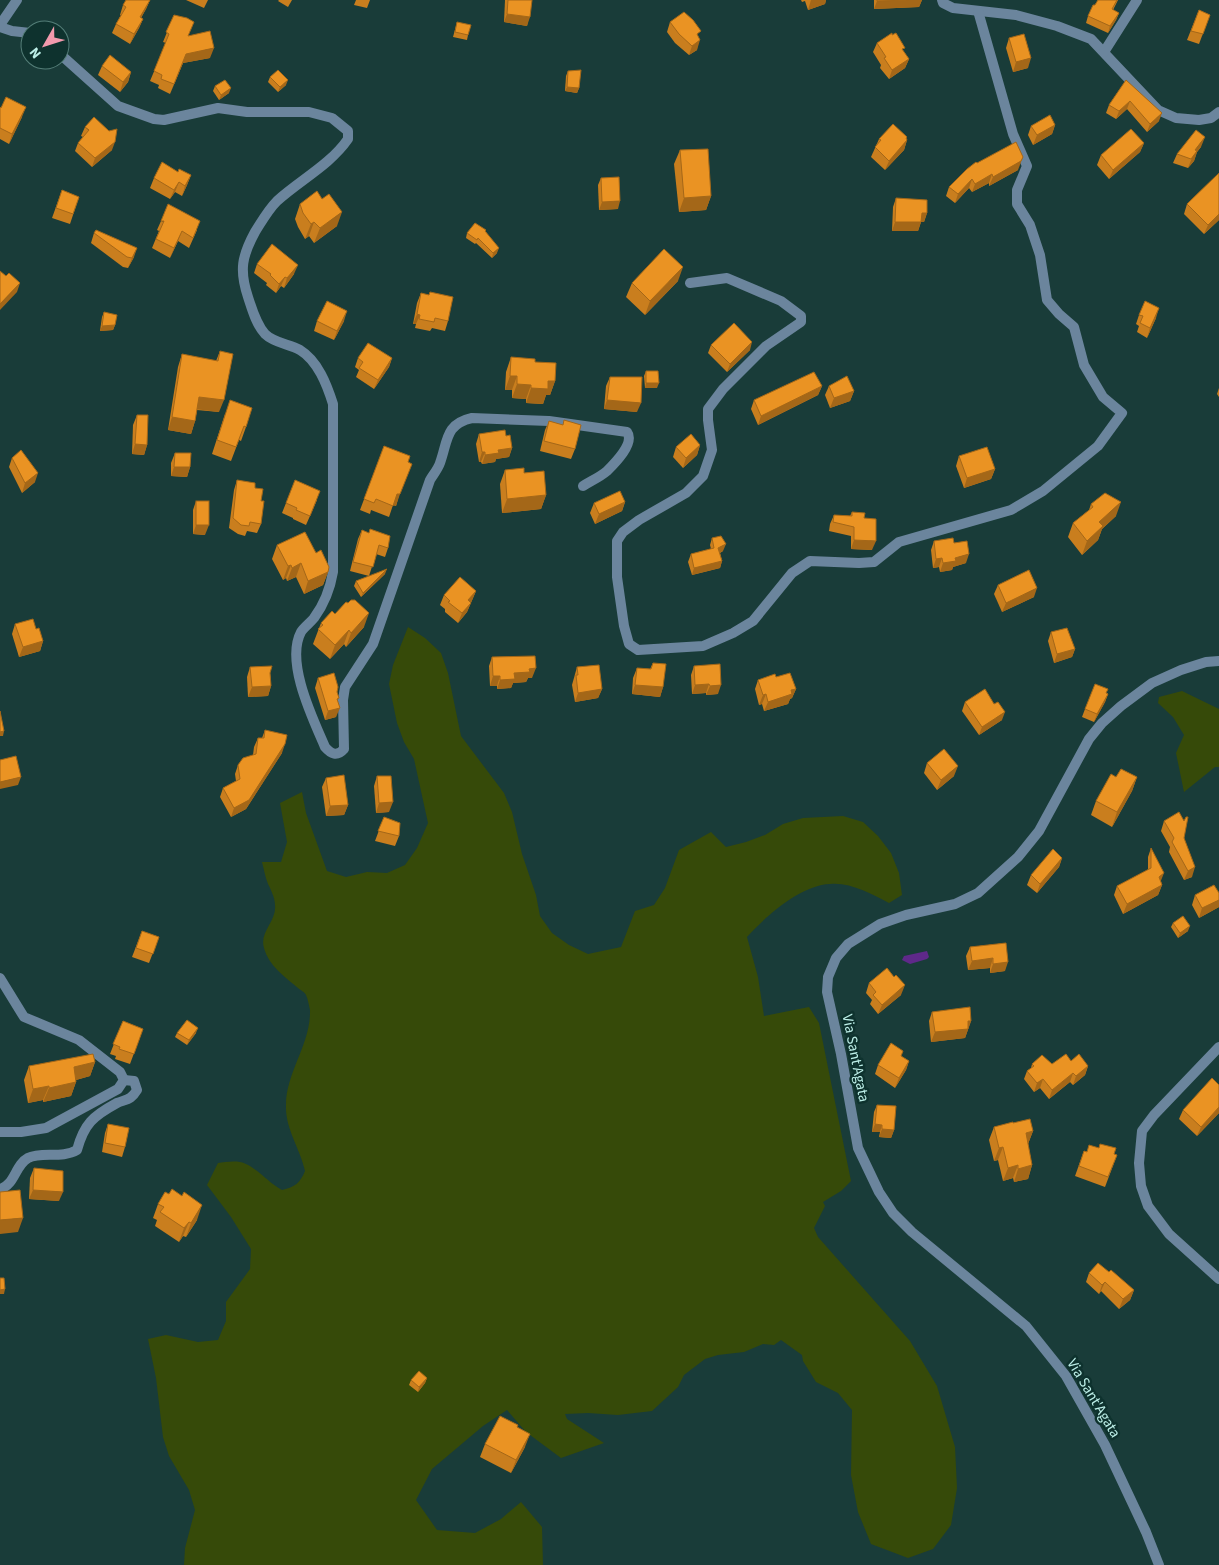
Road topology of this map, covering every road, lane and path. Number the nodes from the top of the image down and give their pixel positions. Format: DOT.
graph roads {
  1 [pos="17,0"];
  2 [pos="942,0"];
  3 [pos="1137,0"];
  4 [pos="978,11"];
  5 [pos="0,26"];
  6 [pos="20,32"];
  7 [pos="1104,52"];
  8 [pos="70,63"];
  9 [pos="1219,112"];
  10 [pos="690,283"];
  11 [pos="583,486"];
  12 [pos="1219,661"];
  13 [pos="0,978"];
  14 [pos="1219,1047"];
  15 [pos="124,1080"];
  16 [pos="0,1132"];
  17 [pos="0,1189"];
  18 [pos="1219,1279"];
  19 [pos="1159,1565"];
  1 -- 5 [label="street"];
  2 -- 4 [label="street"];
  3 -- 7 [label="street"];
  4 -- 7 [label="street"];
  4 -- 10 [label="street"];
  5 -- 6 [label="street"];
  7 -- 9 [label="street"];
  8 -- 11 [label="street"];
  12 -- 19 [label="street, Via Sant'Agata"];
  13 -- 15 [label="street"];
  14 -- 18 [label="street"];
  15 -- 16 [label="street"];
  15 -- 17 [label="street"];
}
